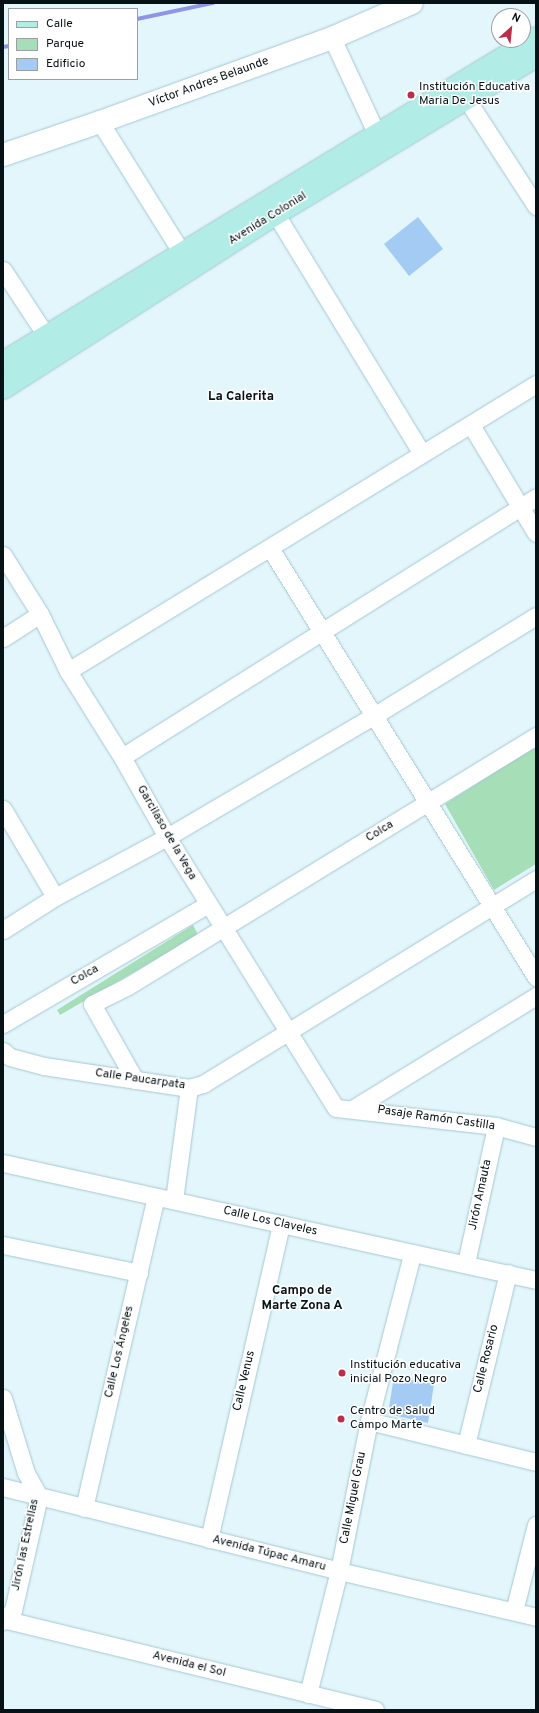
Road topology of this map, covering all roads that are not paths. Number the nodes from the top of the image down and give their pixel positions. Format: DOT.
graph roads {
  1 [pos="412,3"];
  2 [pos="332,38"];
  3 [pos="536,38"];
  4 [pos="536,56"];
  5 [pos="462,92"];
  6 [pos="100,122"];
  7 [pos="381,142"];
  8 [pos="3,155"];
  9 [pos="536,206"];
  10 [pos="271,207"];
  11 [pos="187,260"];
  12 [pos="3,270"];
  13 [pos="47,337"];
  14 [pos="66,346"];
  15 [pos="3,363"];
  16 [pos="536,384"];
  17 [pos="3,388"];
  18 [pos="472,425"];
  19 [pos="422,452"];
  20 [pos="536,497"];
  21 [pos="520,506"];
  22 [pos="536,533"];
  23 [pos="270,548"];
  24 [pos="3,555"];
  25 [pos="40,614"];
  26 [pos="536,616"];
  27 [pos="322,630"];
  28 [pos="3,638"];
  29 [pos="68,671"];
  30 [pos="375,715"];
  31 [pos="536,736"];
  32 [pos="122,757"];
  33 [pos="430,802"];
  34 [pos="3,809"];
  35 [pos="167,837"];
  36 [pos="536,879"];
  37 [pos="55,897"];
  38 [pos="208,904"];
  39 [pos="493,905"];
  40 [pos="225,928"];
  41 [pos="3,930"];
  42 [pos="536,977"];
  43 [pos="536,996"];
  44 [pos="3,1024"];
  45 [pos="289,1031"];
  46 [pos="3,1051"];
  47 [pos="135,1080"];
  48 [pos="189,1088"];
  49 [pos="336,1108"];
  50 [pos="354,1108"];
  51 [pos="496,1126"];
  52 [pos="536,1137"];
  53 [pos="3,1164"];
  54 [pos="156,1197"];
  55 [pos="174,1200"];
  56 [pos="281,1224"];
  57 [pos="3,1245"];
  58 [pos="412,1255"];
  59 [pos="466,1263"];
  60 [pos="139,1273"];
  61 [pos="508,1273"];
  62 [pos="536,1280"];
  63 [pos="3,1398"];
  64 [pos="369,1421"];
  65 [pos="466,1445"];
  66 [pos="536,1462"];
  67 [pos="3,1487"];
  68 [pos="39,1496"];
  69 [pos="84,1508"];
  70 [pos="536,1525"];
  71 [pos="208,1539"];
  72 [pos="339,1571"];
  73 [pos="514,1611"];
  74 [pos="536,1617"];
  75 [pos="3,1620"];
  76 [pos="312,1700"];
  77 [pos="374,1710"];
  1 -- 2 [label="street, Víctor Andres Belaunde"];
  2 -- 6 [label="street, Víctor Andres Belaunde"];
  2 -- 7 [label="street"];
  3 -- 5 [label="main road, Avenida Colonial"];
  4 -- 5 [label="main road, Avenida Colonial"];
  5 -- 7 [label="main road, Avenida Colonial"];
  5 -- 9 [label="street"];
  6 -- 8 [label="street, Víctor Andres Belaunde"];
  6 -- 11 [label="street"];
  7 -- 10 [label="main road, Avenida Colonial"];
  10 -- 11 [label="main road, Avenida Colonial"];
  10 -- 19 [label="street"];
  11 -- 13 [label="main road, Avenida Colonial"];
  11 -- 14 [label="main road, Avenida Colonial"];
  12 -- 13 [label="street"];
  13 -- 14 [label="street"];
  13 -- 15 [label="main road, Avenida Colonial"];
  14 -- 17 [label="main road, Avenida Colonial"];
  16 -- 18 [label="street"];
  18 -- 19 [label="street"];
  18 -- 21 [label="street"];
  19 -- 23 [label="street"];
  20 -- 21 [label="street"];
  21 -- 22 [label="street"];
  21 -- 27 [label="street"];
  23 -- 27 [label="street"];
  23 -- 29 [label="street"];
  24 -- 25 [label="street, Garcilaso de la Vega"];
  25 -- 28 [label="street"];
  25 -- 29 [label="street, Garcilaso de la Vega"];
  26 -- 30 [label="street"];
  27 -- 30 [label="street"];
  27 -- 32 [label="street"];
  29 -- 32 [label="street, Garcilaso de la Vega"];
  30 -- 33 [label="street"];
  30 -- 35 [label="street"];
  31 -- 33 [label="street, Colca"];
  32 -- 35 [label="street, Garcilaso de la Vega"];
  33 -- 39 [label="street"];
  33 -- 40 [label="street, Colca"];
  34 -- 37 [label="street"];
  35 -- 37 [label="street"];
  35 -- 38 [label="street, Garcilaso de la Vega"];
  36 -- 39 [label="street, Calle Paucarpata"];
  37 -- 41 [label="street"];
  38 -- 40 [label="street, Garcilaso de la Vega"];
  38 -- 44 [label="street, Colca"];
  39 -- 42 [label="street"];
  39 -- 45 [label="street, Calle Paucarpata"];
  40 -- 45 [label="street, Garcilaso de la Vega"];
  40 -- 47 [label="street, Colca"];
  43 -- 50 [label="street"];
  45 -- 48 [label="street, Calle Paucarpata"];
  45 -- 49 [label="street, Garcilaso de la Vega"];
  46 -- 47 [label="street, Calle Paucarpata"];
  47 -- 48 [label="street, Calle Paucarpata"];
  48 -- 55 [label="street"];
  49 -- 50 [label="street, Pasaje Ramón Castilla"];
  50 -- 51 [label="street, Pasaje Ramón Castilla"];
  51 -- 52 [label="street, Pasaje Ramón Castilla"];
  51 -- 59 [label="street, Jirón Amauta"];
  53 -- 54 [label="street, Calle Los Claveles"];
  54 -- 55 [label="street, Calle Los Claveles"];
  54 -- 60 [label="street, Calle Los Ángeles"];
  55 -- 56 [label="street, Calle Los Claveles"];
  56 -- 58 [label="street, Calle Los Claveles"];
  56 -- 71 [label="street, Calle Venus"];
  57 -- 60 [label="street"];
  58 -- 59 [label="street, Calle Los Claveles"];
  58 -- 64 [label="street, Calle Miguel Grau"];
  59 -- 61 [label="street, Calle Los Claveles"];
  60 -- 69 [label="street, Calle Los Ángeles"];
  61 -- 62 [label="street, Calle Los Claveles"];
  61 -- 65 [label="street, Calle Rosario"];
  63 -- 68 [label="street, Jirón las Estrellas"];
  64 -- 65 [label="street"];
  64 -- 72 [label="street, Calle Miguel Grau"];
  65 -- 66 [label="street"];
  67 -- 68 [label="street, Avenida Túpac Amaru"];
  68 -- 69 [label="street, Avenida Túpac Amaru"];
  68 -- 75 [label="street, Jirón las Estrellas"];
  69 -- 71 [label="street, Avenida Túpac Amaru"];
  70 -- 73 [label="street"];
  71 -- 72 [label="street, Avenida Túpac Amaru"];
  72 -- 73 [label="street, Avenida Túpac Amaru"];
  72 -- 76 [label="street, Calle Miguel Grau"];
  73 -- 74 [label="street, Avenida Túpac Amaru"];
  75 -- 76 [label="street, Avenida el Sol"];
  76 -- 77 [label="street, Avenida el Sol"];
}
